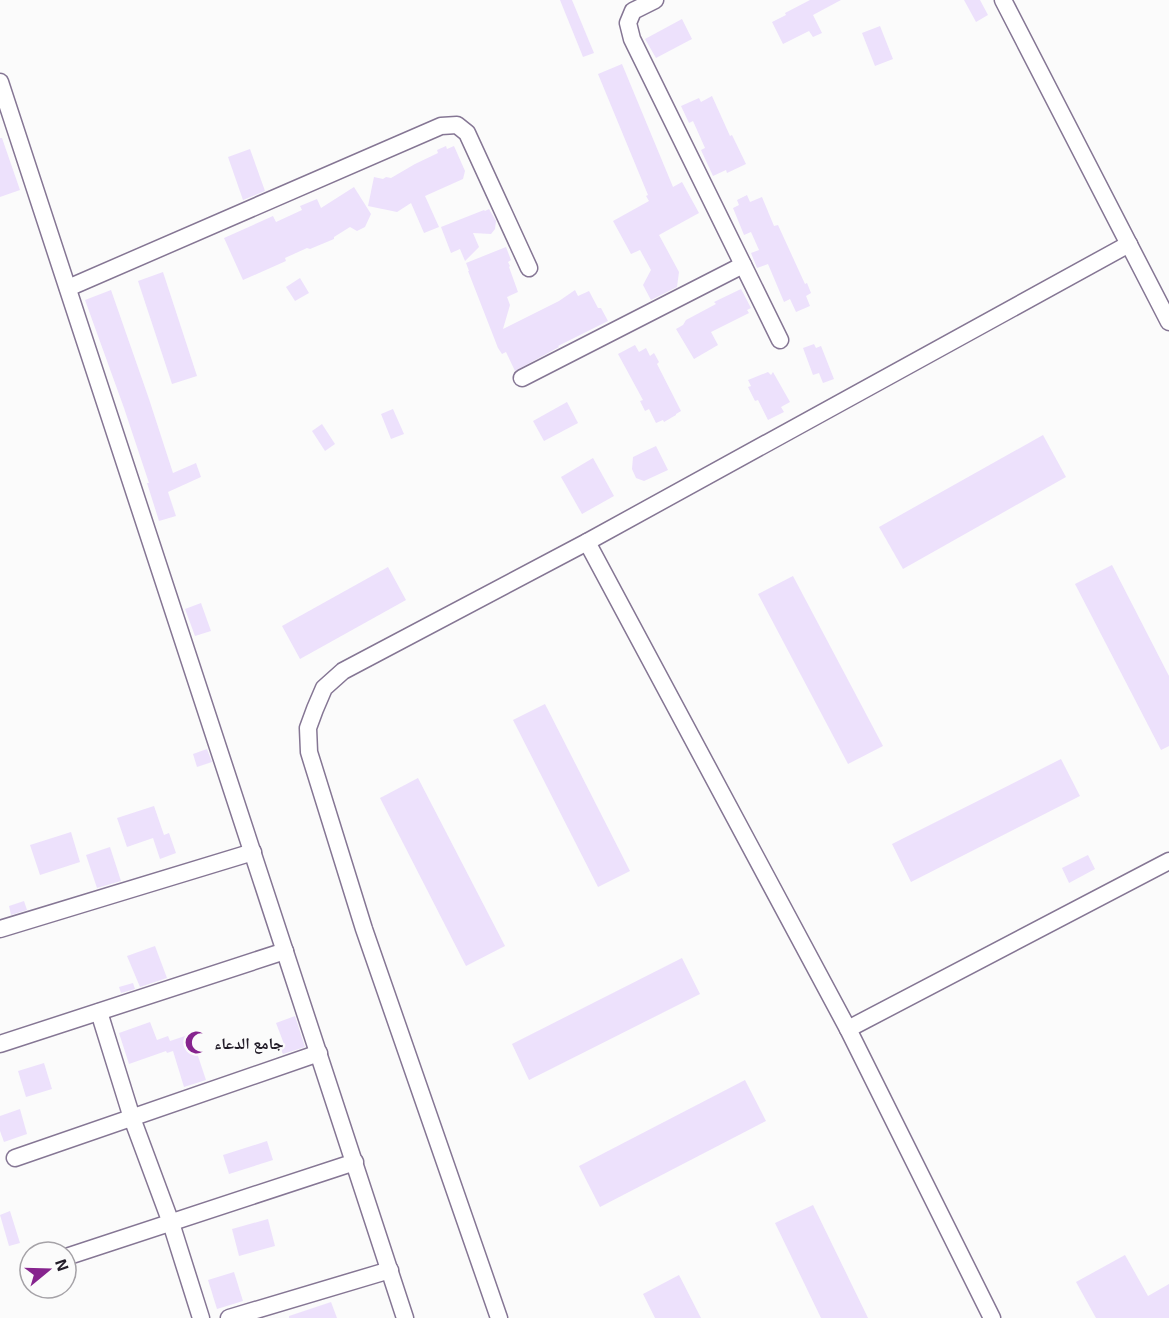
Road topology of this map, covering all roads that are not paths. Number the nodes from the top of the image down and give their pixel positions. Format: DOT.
graph roads {
  1 [pos="655,0"];
  2 [pos="1003,0"];
  3 [pos="0,82"];
  4 [pos="1129,244"];
  5 [pos="743,265"];
  6 [pos="529,268"];
  7 [pos="68,288"];
  8 [pos="1169,322"];
  9 [pos="780,340"];
  10 [pos="522,378"];
  11 [pos="587,542"];
  12 [pos="253,852"];
  13 [pos="1169,861"];
  14 [pos="0,929"];
  15 [pos="285,951"];
  16 [pos="99,1012"];
  17 [pos="848,1029"];
  18 [pos="0,1044"];
  19 [pos="319,1053"];
  20 [pos="132,1118"];
  21 [pos="15,1158"];
  22 [pos="355,1162"];
  23 [pos="171,1223"];
  24 [pos="78,1253"];
  25 [pos="390,1270"];
  26 [pos="201,1318"];
  27 [pos="229,1318"];
  28 [pos="405,1318"];
  29 [pos="499,1318"];
  30 [pos="992,1318"];
  1 -- 5 [label="street"];
  2 -- 4 [label="street"];
  3 -- 7 [label="street"];
  4 -- 8 [label="street"];
  4 -- 11 [label="street"];
  5 -- 9 [label="street"];
  5 -- 10 [label="street"];
  6 -- 7 [label="street"];
  7 -- 12 [label="street"];
  11 -- 17 [label="street"];
  11 -- 29 [label="street"];
  12 -- 14 [label="street"];
  12 -- 15 [label="street"];
  13 -- 17 [label="street"];
  15 -- 16 [label="street"];
  15 -- 19 [label="street"];
  16 -- 18 [label="street"];
  16 -- 20 [label="street"];
  17 -- 30 [label="street"];
  19 -- 20 [label="street"];
  19 -- 22 [label="street"];
  20 -- 21 [label="street"];
  20 -- 23 [label="street"];
  22 -- 23 [label="street"];
  22 -- 25 [label="street"];
  23 -- 24 [label="street"];
  23 -- 26 [label="street"];
  25 -- 27 [label="street"];
  25 -- 28 [label="street"];
}
